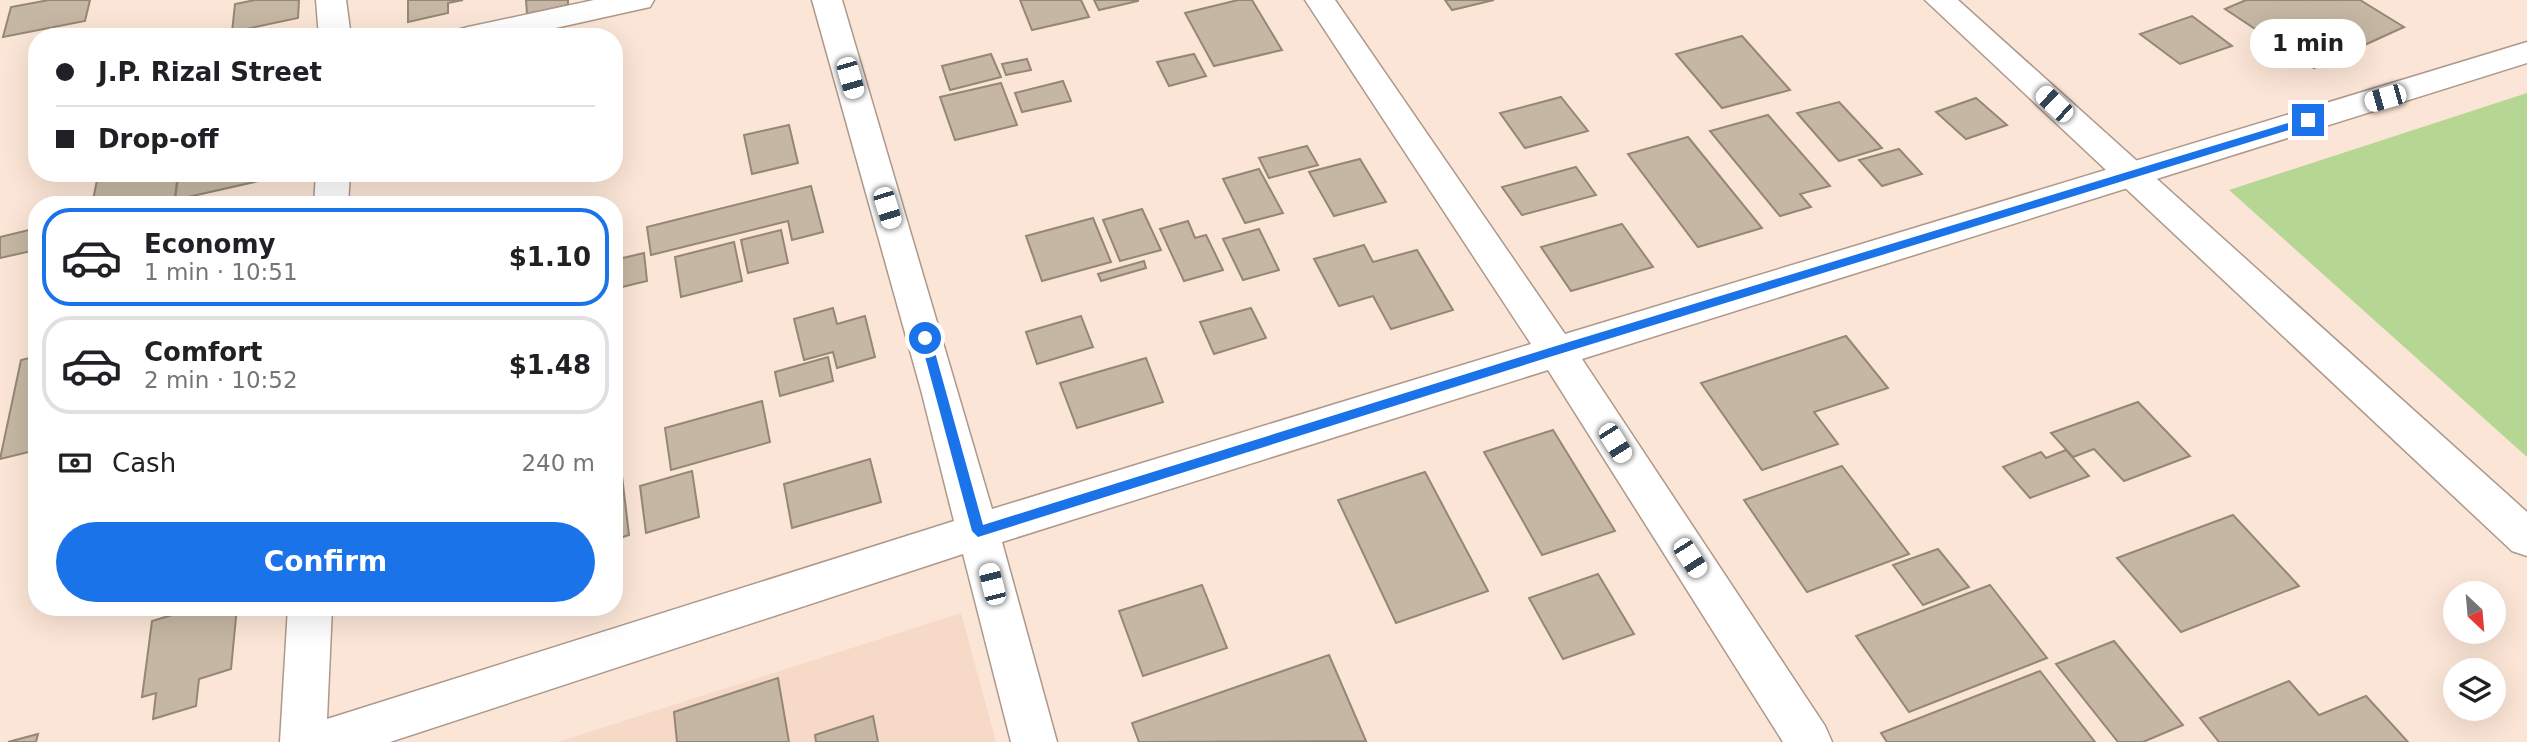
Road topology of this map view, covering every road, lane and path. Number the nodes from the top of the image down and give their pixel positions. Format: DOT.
graph roads {
  1 [pos="331,0"];
  2 [pos="639,0"];
  3 [pos="827,0"];
  4 [pos="1321,0"];
  5 [pos="1940,0"];
  6 [pos="334,28"];
  7 [pos="510,28"];
  8 [pos="2527,52"];
  9 [pos="2130,174"];
  10 [pos="1556,351"];
  11 [pos="978,531"];
  12 [pos="2527,538"];
  13 [pos="310,616"];
  14 [pos="303,742"];
  15 [pos="323,742"];
  16 [pos="1034,742"];
  17 [pos="1809,742"];
  1 -- 6 [label="street"];
  2 -- 7 [label="street"];
  3 -- 11 [label="street"];
  4 -- 10 [label="street"];
  5 -- 9 [label="street"];
  8 -- 9 [label="street"];
  9 -- 10 [label="street"];
  9 -- 12 [label="street"];
  10 -- 11 [label="street"];
  10 -- 17 [label="street"];
  11 -- 15 [label="street"];
  11 -- 16 [label="street"];
  13 -- 14 [label="street"];
}
